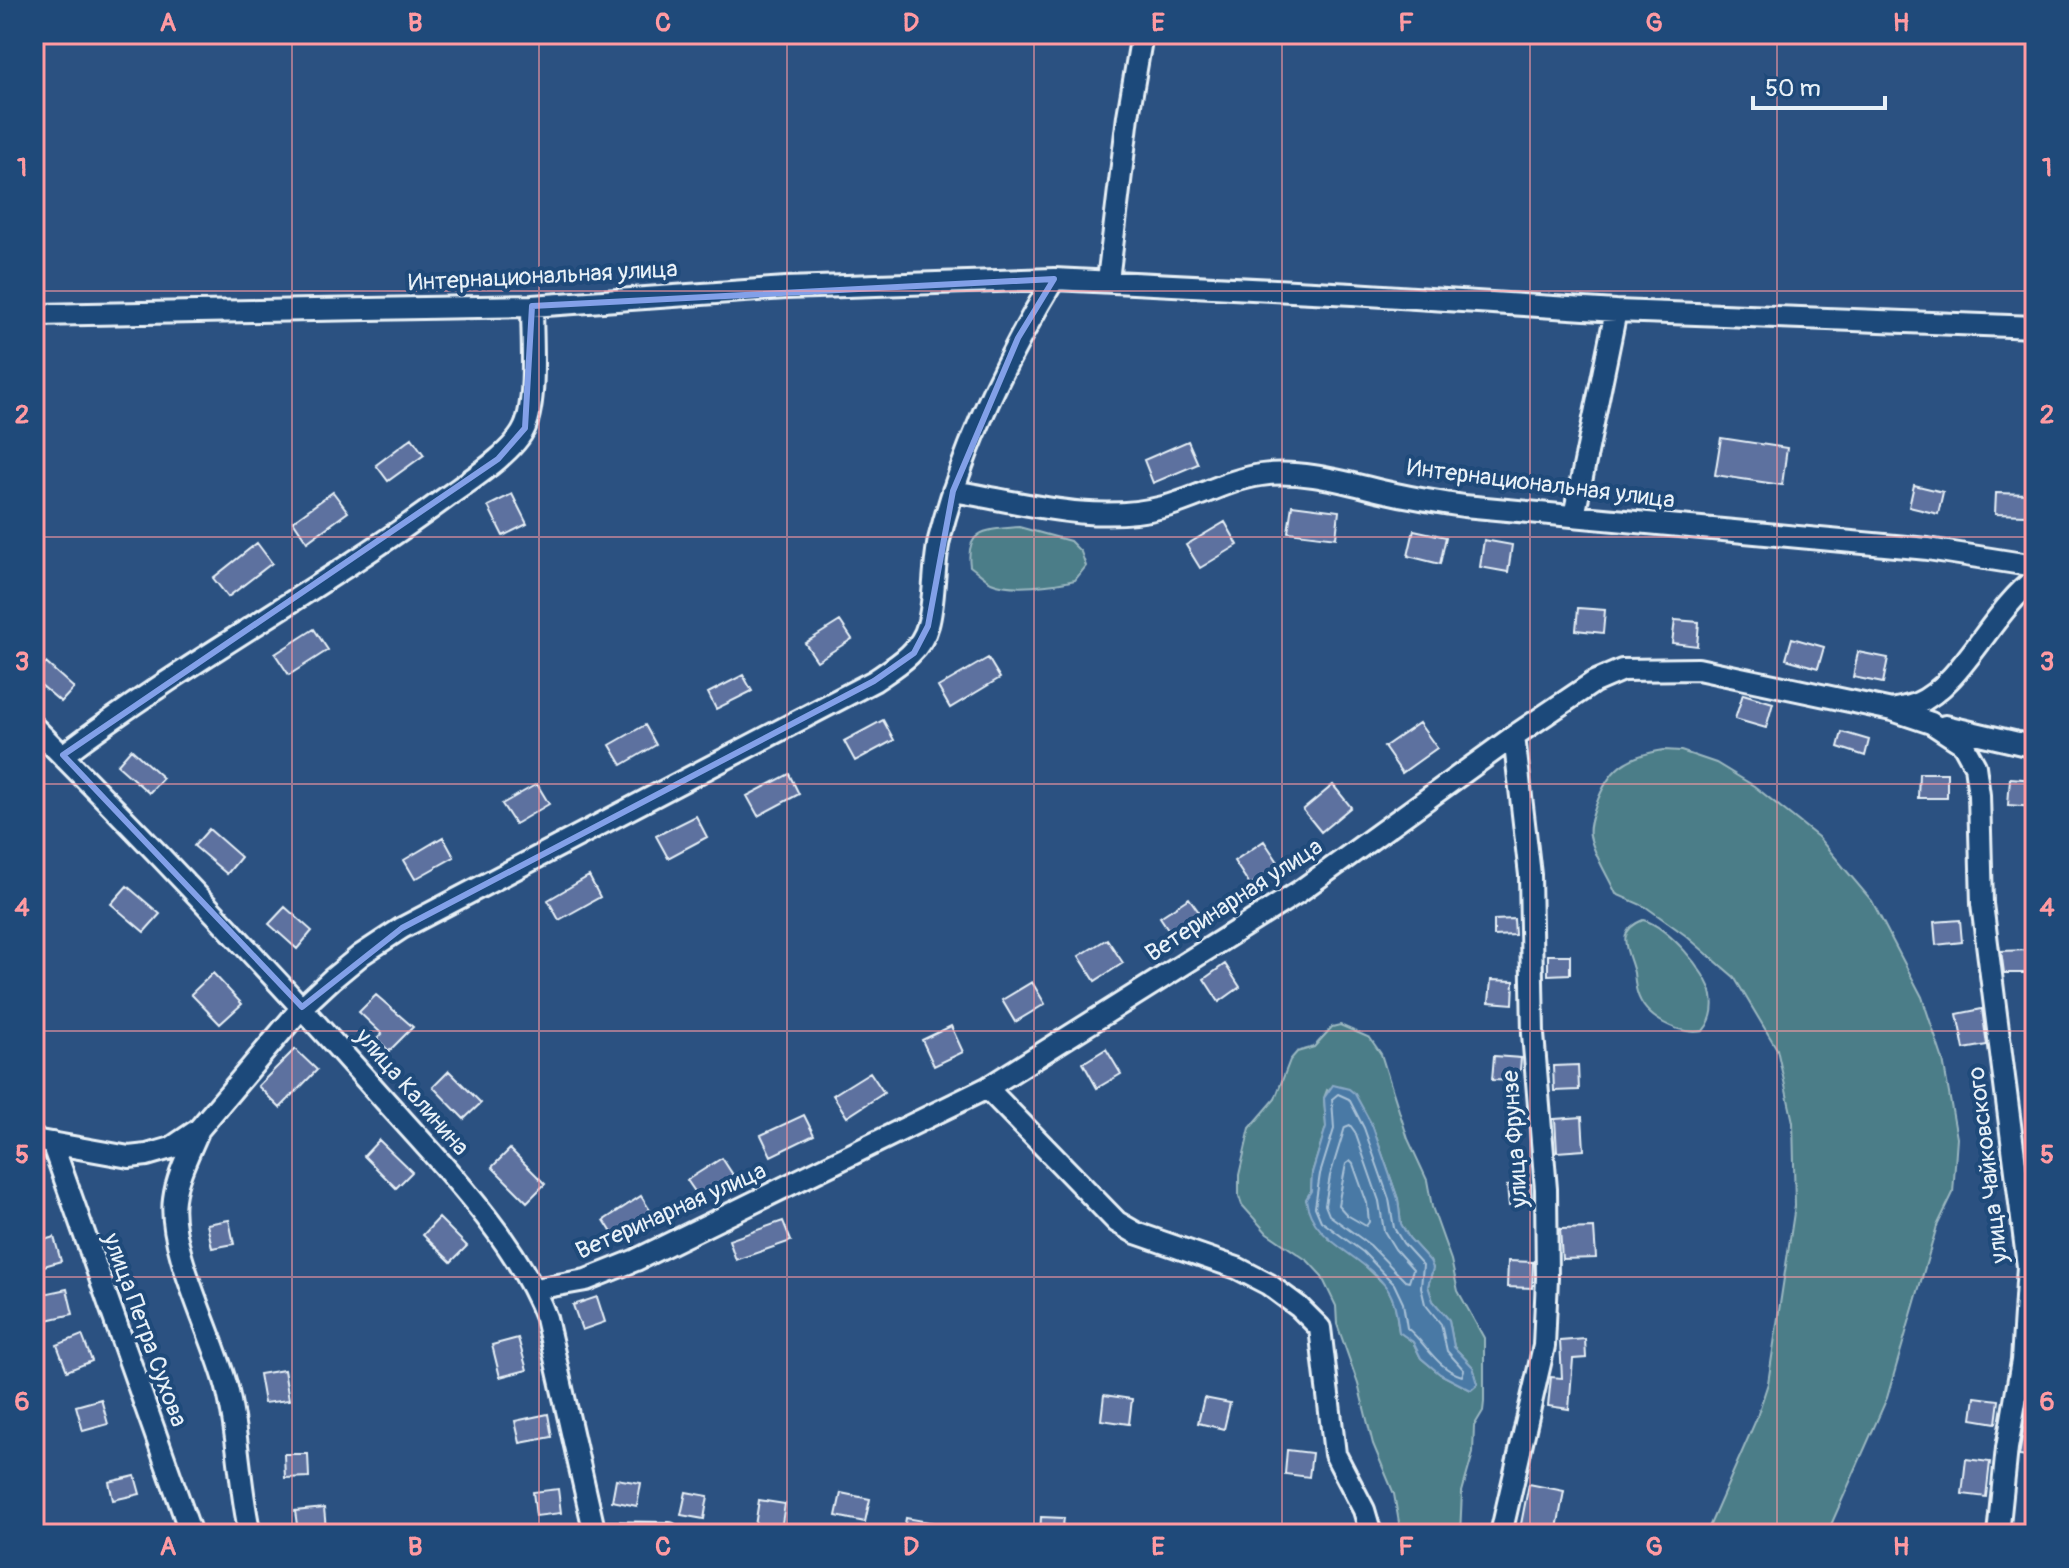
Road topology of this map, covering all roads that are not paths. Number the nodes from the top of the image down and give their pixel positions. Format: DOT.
graph roads {
  1 [pos="1142,34"];
  2 [pos="1054,279"];
  3 [pos="1108,280"];
  4 [pos="532,306"];
  5 [pos="1616,311"];
  6 [pos="34,315"];
  7 [pos="2035,327"];
  8 [pos="953,491"];
  9 [pos="1574,516"];
  10 [pos="2035,566"];
  11 [pos="2035,579"];
  12 [pos="1892,710"];
  13 [pos="1931,723"];
  14 [pos="34,727"];
  15 [pos="1514,736"];
  16 [pos="1963,744"];
  17 [pos="2035,747"];
  18 [pos="63,755"];
  19 [pos="302,1007"];
  20 [pos="987,1088"];
  21 [pos="199,1129"];
  22 [pos="43,1142"];
  23 [pos="2031,1266"];
  24 [pos="535,1289"];
  25 [pos="595,1533"];
  26 [pos="191,1534"];
  27 [pos="250,1534"];
  28 [pos="669,1534"];
  29 [pos="1371,1534"];
  30 [pos="1501,1534"];
  31 [pos="1998,1534"];
  1 -- 3 [label="street"];
  2 -- 3 [label="street, Интернациональная улица"];
  2 -- 4 [label="street, Интернациональная улица"];
  2 -- 8 [label="street"];
  3 -- 5 [label="street, Интернациональная улица"];
  4 -- 6 [label="street, Интернациональная улица"];
  4 -- 18 [label="street"];
  5 -- 7 [label="street, Интернациональная улица"];
  5 -- 9 [label="street"];
  8 -- 9 [label="street, Интернациональная улица"];
  8 -- 19 [label="street"];
  9 -- 10 [label="street, Интернациональная улица"];
  11 -- 12 [label="street"];
  12 -- 13 [label="street, Ветеринарная улица"];
  12 -- 15 [label="street, Ветеринарная улица"];
  13 -- 16 [label="street, Ветеринарная улица"];
  13 -- 17 [label="street"];
  14 -- 18 [label="street, улица Калинина"];
  15 -- 20 [label="street, Ветеринарная улица"];
  15 -- 30 [label="street, улица Фрунзе"];
  16 -- 23 [label="street, улица Чайковского"];
  18 -- 19 [label="street, улица Калинина"];
  19 -- 21 [label="street, улица Петра Сухова"];
  19 -- 24 [label="street, улица Калинина"];
  20 -- 24 [label="street, Ветеринарная улица"];
  20 -- 29 [label="street"];
  21 -- 22 [label="street, улица Петра Сухова"];
  21 -- 27 [label="street, улица Петра Сухова"];
  22 -- 26 [label="street, улица Петра Сухова"];
  23 -- 31 [label="street, улица Чайковского"];
  24 -- 25 [label="street, улица Калинина"];
  25 -- 28 [label="street"];
}
